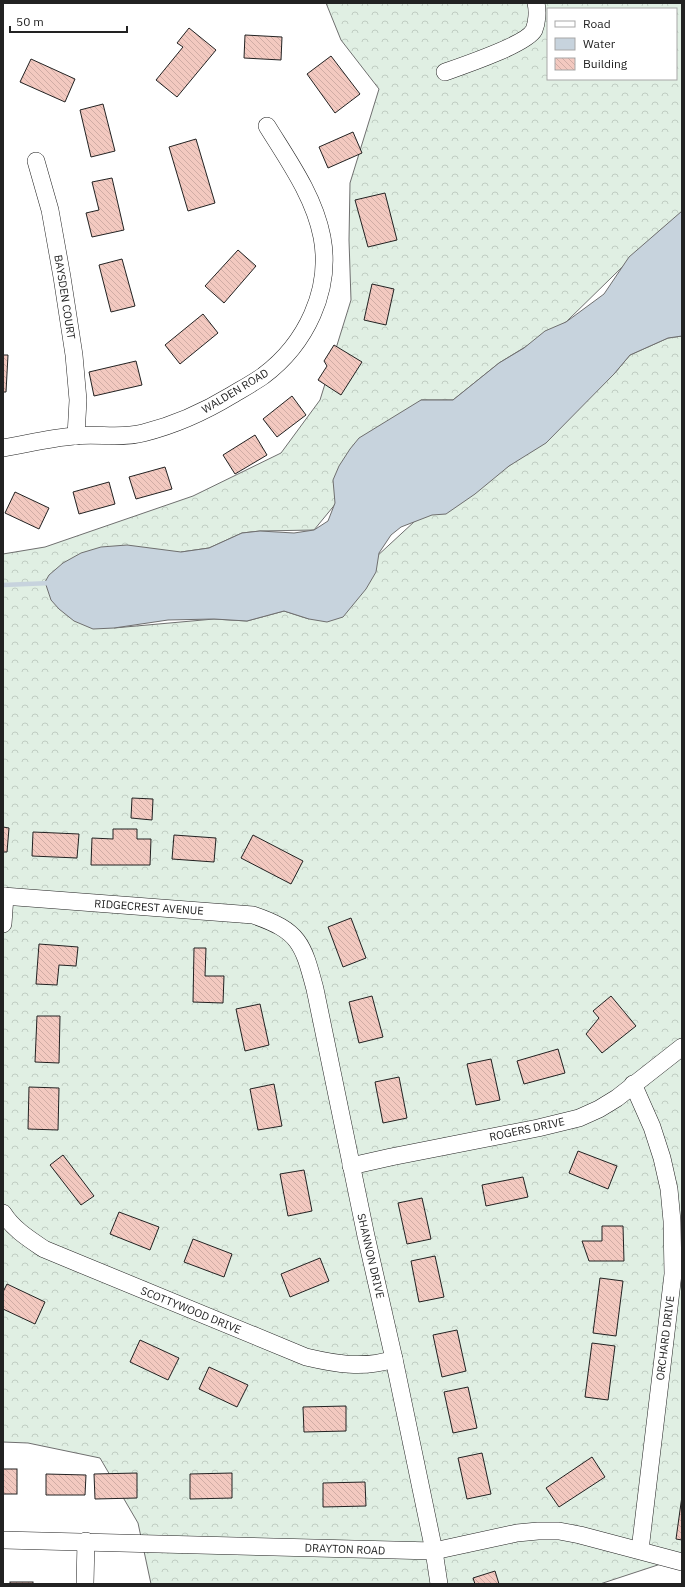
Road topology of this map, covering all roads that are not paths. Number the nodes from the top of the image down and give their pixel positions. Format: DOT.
graph roads {
  1 [pos="536,3"];
  2 [pos="445,72"];
  3 [pos="267,126"];
  4 [pos="36,161"];
  5 [pos="76,436"];
  6 [pos="3,448"];
  7 [pos="4,896"];
  8 [pos="3,924"];
  9 [pos="290,932"];
  10 [pos="682,1047"];
  11 [pos="633,1084"];
  12 [pos="351,1166"];
  13 [pos="3,1213"];
  14 [pos="394,1359"];
  15 [pos="3,1540"];
  16 [pos="86,1542"];
  17 [pos="640,1550"];
  18 [pos="434,1551"];
  19 [pos="682,1562"];
  20 [pos="85,1584"];
  21 [pos="439,1584"];
  1 -- 2 [label="street"];
  3 -- 5 [label="street, WALDEN ROAD"];
  4 -- 5 [label="street, BAYSDEN COURT"];
  5 -- 6 [label="street, WALDEN ROAD"];
  7 -- 8 [label="street"];
  7 -- 9 [label="street, RIDGECREST AVENUE"];
  9 -- 12 [label="street, SHANNON DRIVE"];
  10 -- 11 [label="street, ROGERS DRIVE"];
  11 -- 12 [label="street, ROGERS DRIVE"];
  11 -- 17 [label="street, ORCHARD DRIVE"];
  12 -- 14 [label="street, SHANNON DRIVE"];
  13 -- 14 [label="street, SCOTTYWOOD DRIVE"];
  14 -- 18 [label="street, SHANNON DRIVE"];
  15 -- 16 [label="street, DRAYTON ROAD"];
  16 -- 18 [label="street, DRAYTON ROAD"];
  16 -- 20 [label="street"];
  17 -- 18 [label="street, DRAYTON ROAD"];
  17 -- 19 [label="street, DRAYTON ROAD"];
  18 -- 21 [label="street, SHANNON DRIVE"];
}
